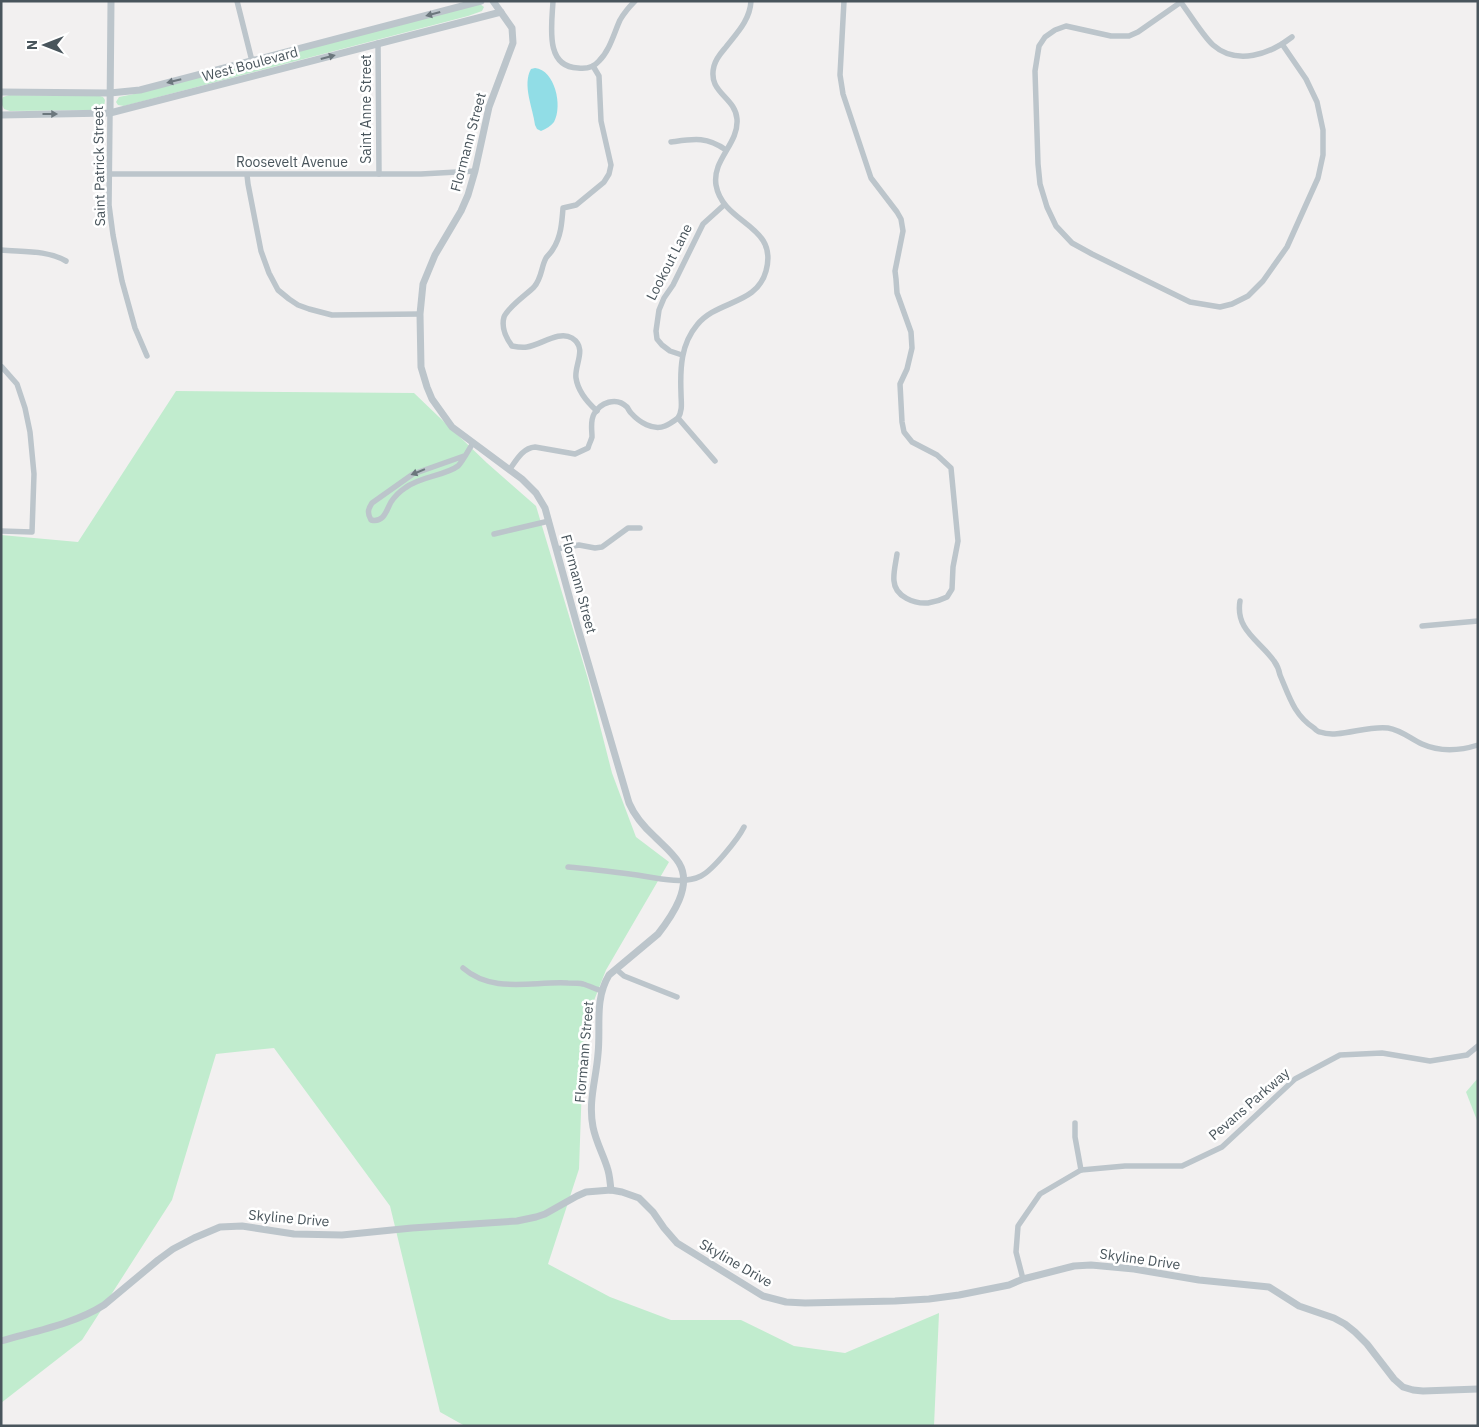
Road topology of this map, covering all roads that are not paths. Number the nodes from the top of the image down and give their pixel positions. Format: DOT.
graph roads {
  1 [pos="111,1"];
  2 [pos="237,1"];
  3 [pos="480,1"];
  4 [pos="492,1"];
  5 [pos="554,1"];
  6 [pos="634,1"];
  7 [pos="751,1"];
  8 [pos="844,1"];
  9 [pos="1180,2"];
  10 [pos="501,12"];
  11 [pos="1292,37"];
  12 [pos="378,43"];
  13 [pos="1282,44"];
  14 [pos="252,61"];
  15 [pos="593,66"];
  16 [pos="1,92"];
  17 [pos="110,93"];
  18 [pos="110,113"];
  19 [pos="1,114"];
  20 [pos="671,142"];
  21 [pos="726,150"];
  22 [pos="475,171"];
  23 [pos="110,174"];
  24 [pos="379,174"];
  25 [pos="247,175"];
  26 [pos="724,205"];
  27 [pos="1,250"];
  28 [pos="66,261"];
  29 [pos="420,314"];
  30 [pos="682,355"];
  31 [pos="147,356"];
  32 [pos="2,367"];
  33 [pos="597,411"];
  34 [pos="678,418"];
  35 [pos="473,444"];
  36 [pos="464,456"];
  37 [pos="715,461"];
  38 [pos="510,468"];
  39 [pos="549,521"];
  40 [pos="640,528"];
  41 [pos="1,531"];
  42 [pos="494,534"];
  43 [pos="557,549"];
  44 [pos="898,554"];
  45 [pos="1240,601"];
  46 [pos="1478,621"];
  47 [pos="1422,626"];
  48 [pos="1478,745"];
  49 [pos="744,827"];
  50 [pos="568,867"];
  51 [pos="684,880"];
  52 [pos="463,968"];
  53 [pos="616,969"];
  54 [pos="602,991"];
  55 [pos="677,997"];
  56 [pos="1478,1046"];
  57 [pos="1075,1124"];
  58 [pos="1081,1170"];
  59 [pos="611,1190"];
  60 [pos="1024,1279"];
  61 [pos="1,1341"];
  62 [pos="1478,1389"];
  1 -- 17 [label="street, Saint Patrick Street"];
  2 -- 14 [label="street"];
  3 -- 14 [label="street, West Boulevard, one-way"];
  4 -- 10 [label="street, Flormann Street"];
  5 -- 15 [label="street"];
  6 -- 15 [label="street"];
  7 -- 21 [label="street"];
  8 -- 44 [label="street"];
  9 -- 13 [label="street"];
  9 -- 13 [label="street"];
  10 -- 12 [label="street, West Boulevard"];
  10 -- 22 [label="street, Flormann Street"];
  11 -- 13 [label="street"];
  18 -- 12 [label="street, West Boulevard, one-way"];
  12 -- 24 [label="street, Saint Anne Street"];
  14 -- 17 [label="street, West Boulevard, one-way"];
  15 -- 33 [label="street"];
  16 -- 17 [label="street, West Boulevard"];
  17 -- 18 [label="street, Saint Patrick Street"];
  19 -- 18 [label="street, West Boulevard, one-way"];
  18 -- 23 [label="street, Saint Patrick Street"];
  20 -- 21 [label="street"];
  21 -- 26 [label="street"];
  22 -- 24 [label="street, Roosevelt Avenue"];
  22 -- 29 [label="street, Flormann Street"];
  23 -- 25 [label="street, Roosevelt Avenue"];
  23 -- 31 [label="street, Saint Patrick Street"];
  24 -- 25 [label="street, Roosevelt Avenue"];
  25 -- 29 [label="street"];
  26 -- 30 [label="street, Lookout Lane"];
  26 -- 30 [label="street"];
  27 -- 28 [label="street"];
  29 -- 35 [label="street, Flormann Street"];
  30 -- 34 [label="street"];
  32 -- 41 [label="street"];
  33 -- 34 [label="street"];
  33 -- 38 [label="street"];
  34 -- 37 [label="street"];
  35 -- 36 [label="street"];
  35 -- 38 [label="street, Flormann Street"];
  36 -- 36 [label="street, one-way"];
  38 -- 39 [label="street, Flormann Street"];
  39 -- 42 [label="street"];
  39 -- 43 [label="street, Flormann Street"];
  40 -- 43 [label="street"];
  43 -- 51 [label="street, Flormann Street"];
  45 -- 48 [label="street"];
  46 -- 47 [label="street"];
  49 -- 51 [label="street"];
  50 -- 51 [label="street"];
  51 -- 53 [label="street, Flormann Street"];
  52 -- 54 [label="street"];
  53 -- 54 [label="street, Flormann Street"];
  53 -- 55 [label="street"];
  54 -- 59 [label="street, Flormann Street"];
  56 -- 58 [label="street, Pevans Parkway"];
  57 -- 58 [label="street"];
  58 -- 60 [label="street, Pevans Parkway"];
  59 -- 60 [label="street, Skyline Drive"];
  59 -- 61 [label="street, Skyline Drive"];
  60 -- 62 [label="street, Skyline Drive"];
}
